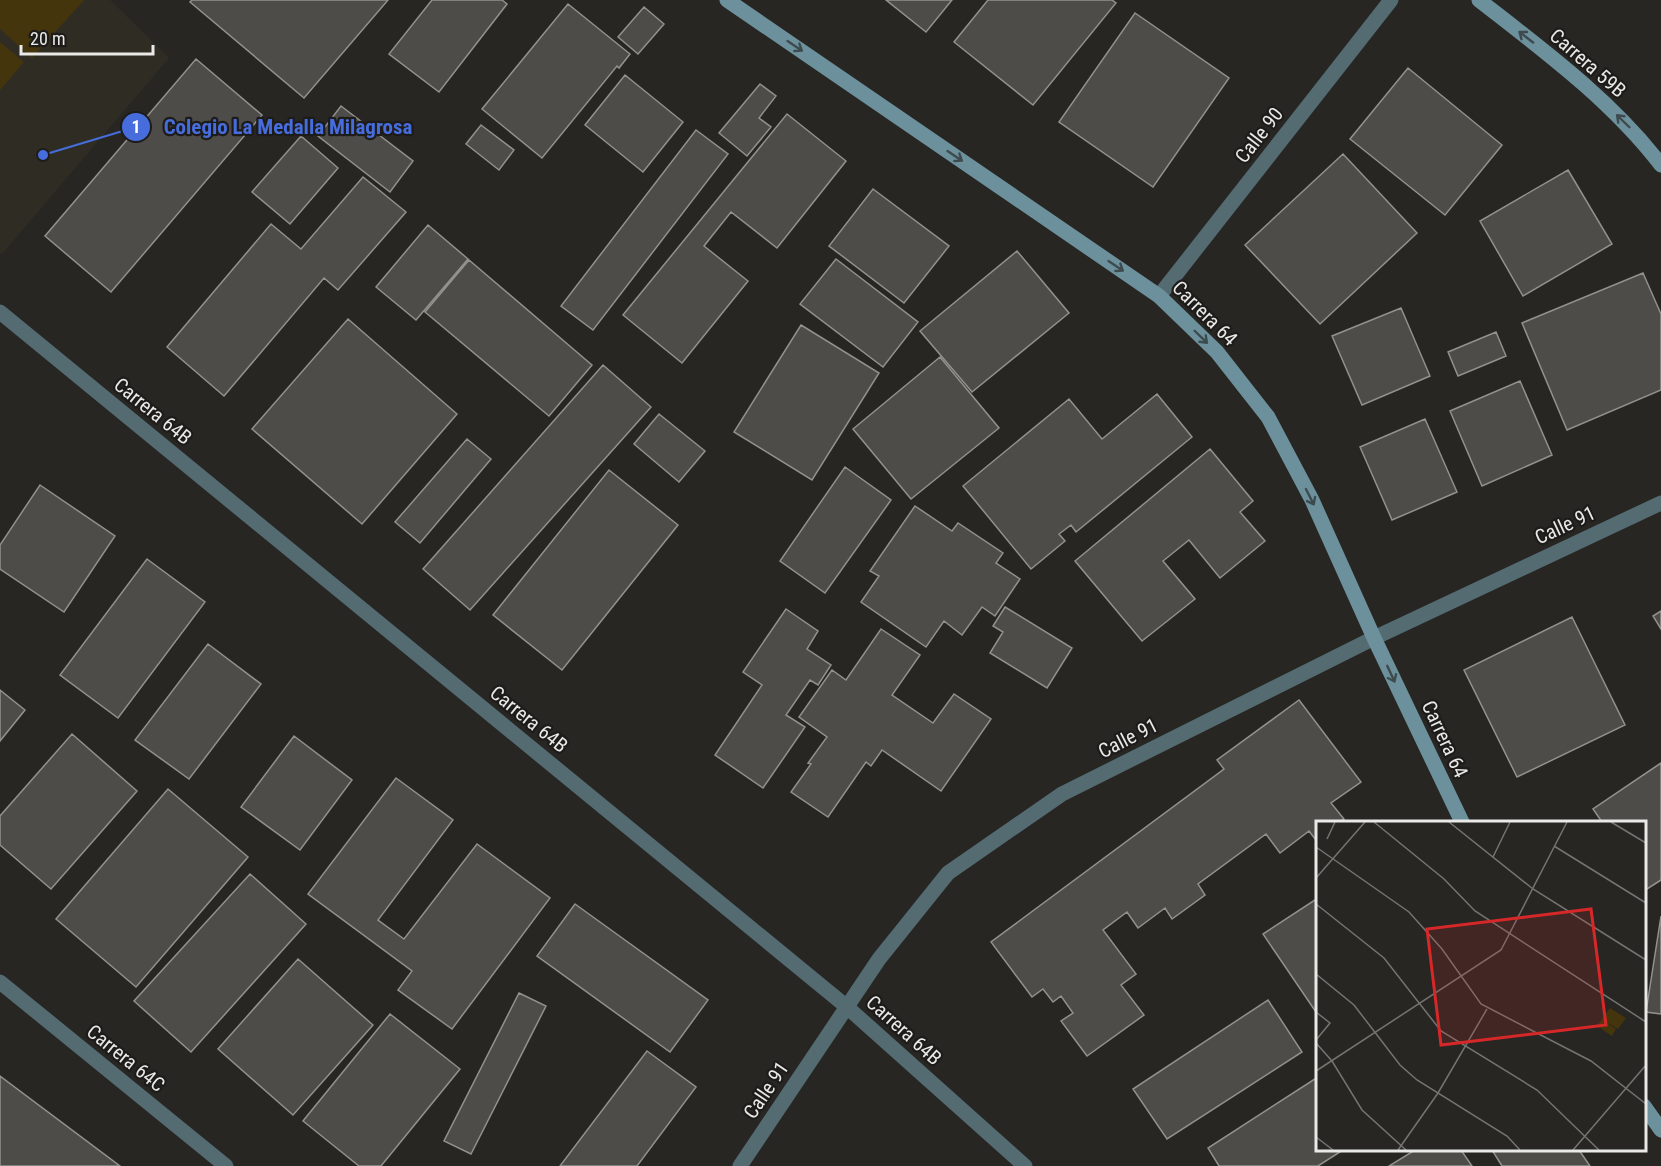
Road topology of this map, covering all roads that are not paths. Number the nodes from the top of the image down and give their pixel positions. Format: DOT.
graph roads {
  1 [pos="727,0"];
  2 [pos="1391,0"];
  3 [pos="1479,0"];
  4 [pos="1661,165"];
  5 [pos="1159,296"];
  6 [pos="0,312"];
  7 [pos="1661,503"];
  8 [pos="1374,638"];
  9 [pos="1462,821"];
  10 [pos="0,982"];
  11 [pos="847,1007"];
  12 [pos="1646,1109"];
  13 [pos="1661,1130"];
  14 [pos="226,1166"];
  15 [pos="740,1166"];
  16 [pos="1025,1166"];
  1 -- 5 [label="street, Carrera 64, one-way"];
  2 -- 5 [label="street, Calle 90"];
  4 -- 3 [label="street, Carrera 59B, one-way"];
  5 -- 8 [label="street, Carrera 64, one-way"];
  6 -- 11 [label="street, Carrera 64B"];
  7 -- 8 [label="street, Calle 91"];
  8 -- 9 [label="street, Carrera 64, one-way"];
  8 -- 11 [label="street, Calle 91"];
  10 -- 14 [label="street, Carrera 64C"];
  11 -- 15 [label="street, Calle 91"];
  11 -- 16 [label="street, Carrera 64B"];
  12 -- 13 [label="street"];
}
